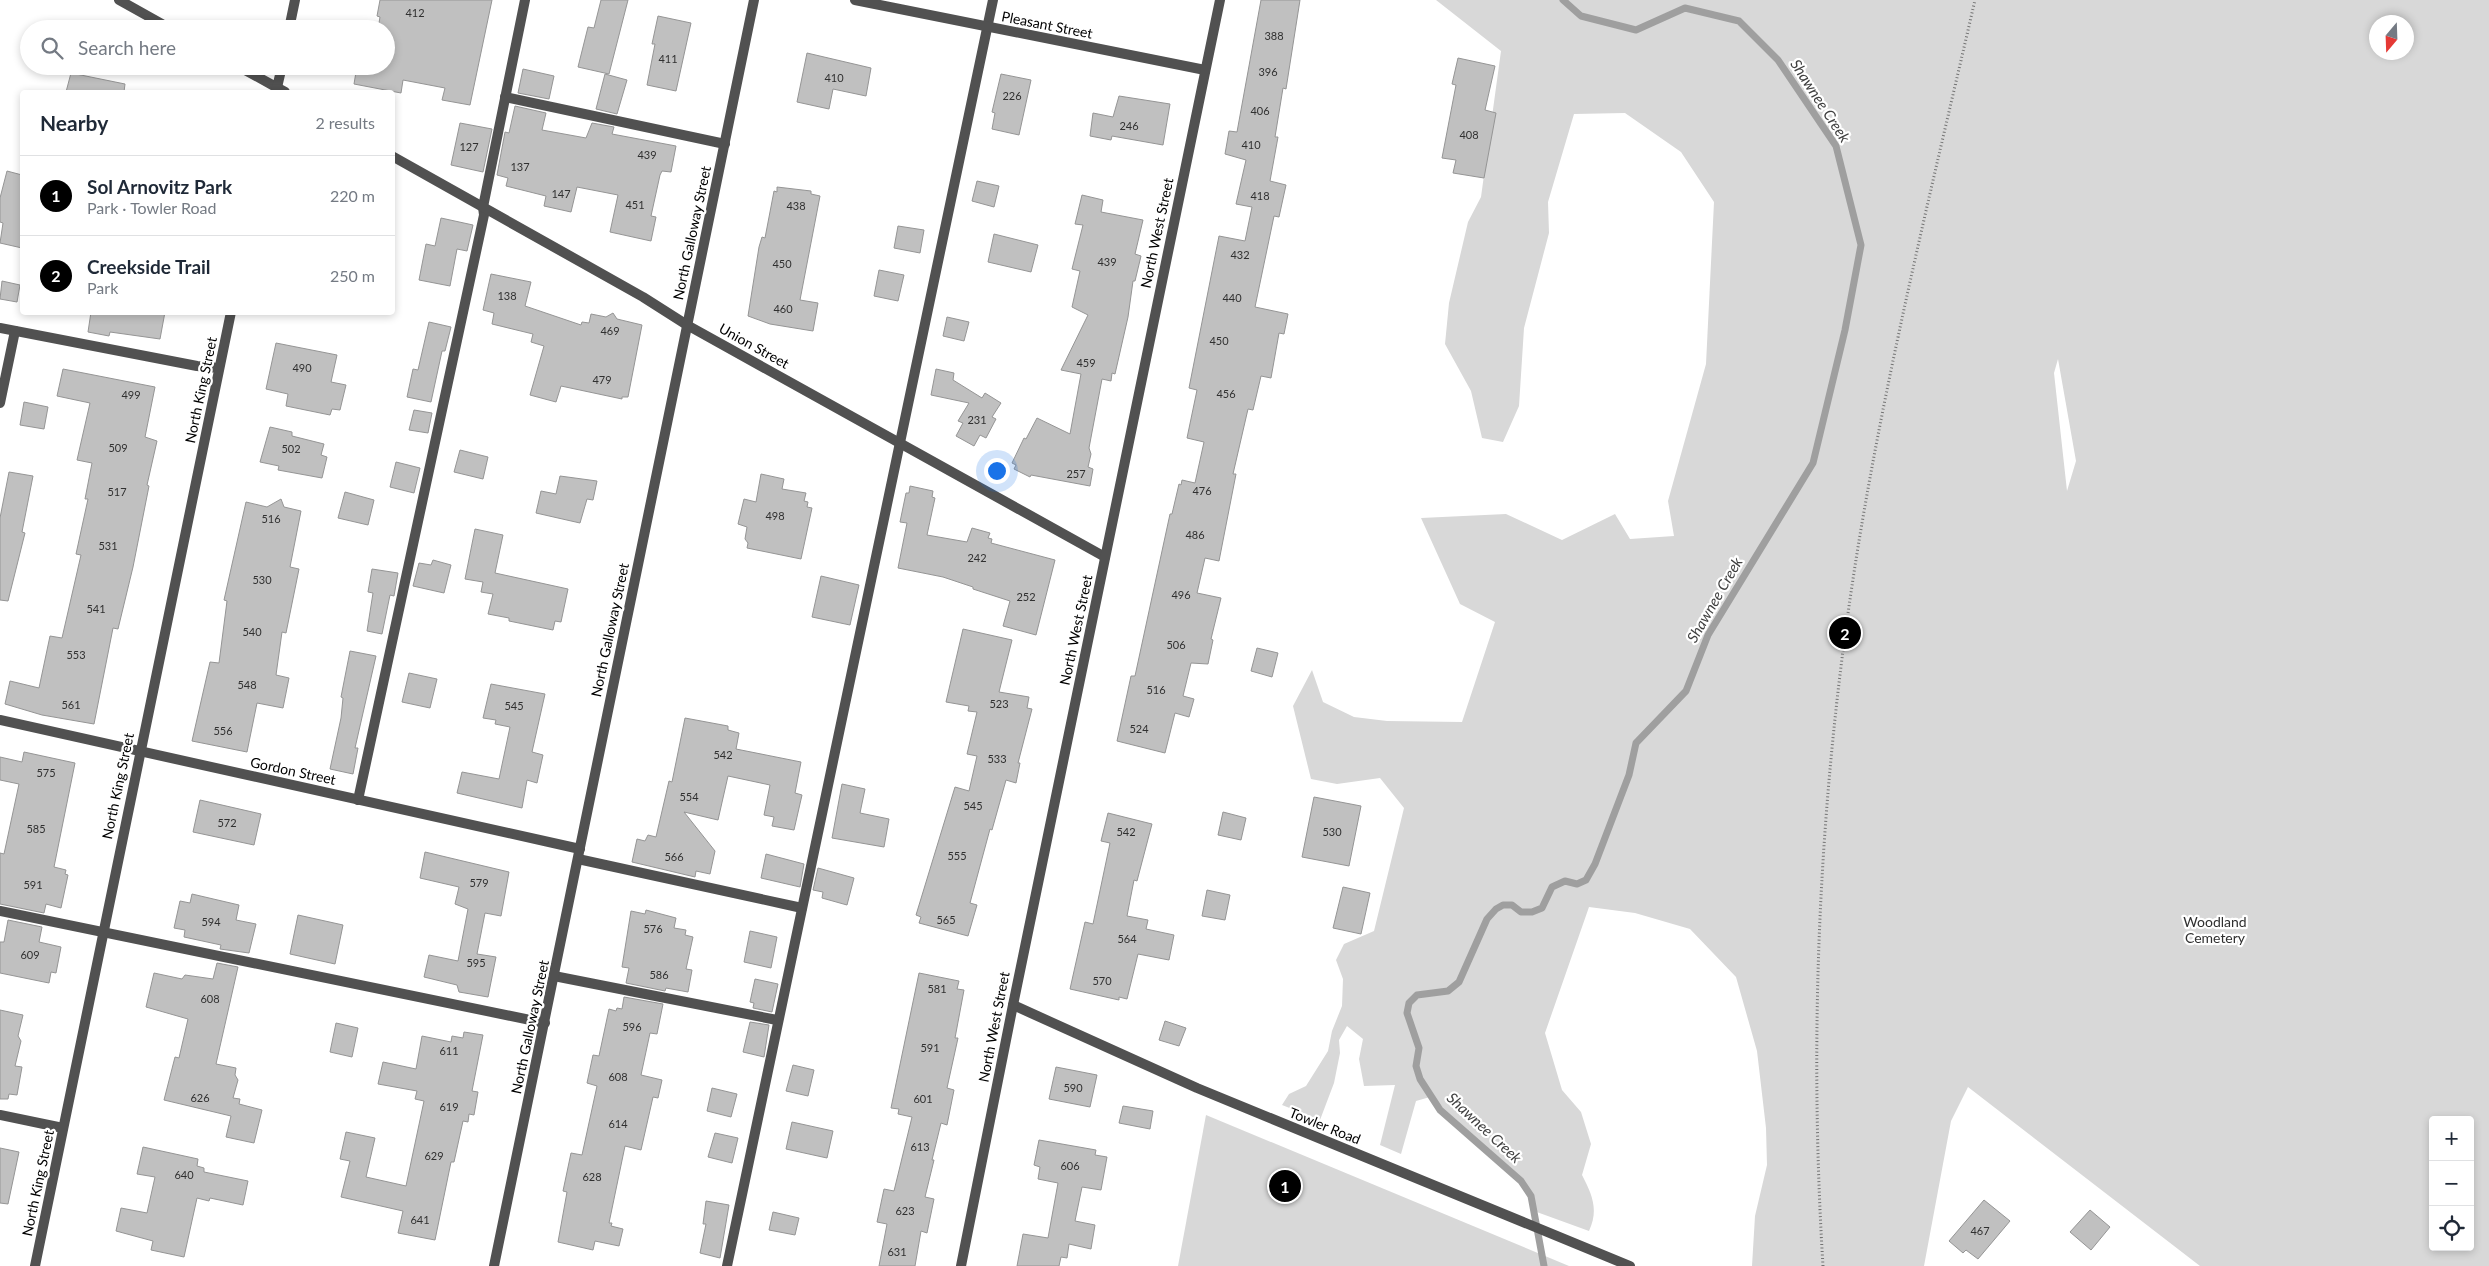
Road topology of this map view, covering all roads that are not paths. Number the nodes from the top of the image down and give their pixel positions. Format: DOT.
graph roads {
  1 [pos="119,0"];
  2 [pos="295,0"];
  3 [pos="525,0"];
  4 [pos="754,0"];
  5 [pos="855,0"];
  6 [pos="992,0"];
  7 [pos="1220,0"];
  8 [pos="155,20"];
  9 [pos="291,20"];
  10 [pos="988,26"];
  11 [pos="1205,70"];
  12 [pos="253,75"];
  13 [pos="281,75"];
  14 [pos="277,90"];
  15 [pos="279,90"];
  16 [pos="505,97"];
  17 [pos="725,144"];
  18 [pos="395,158"];
  19 [pos="483,207"];
  20 [pos="230,315"];
  21 [pos="687,325"];
  22 [pos="0,328"];
  23 [pos="15,330"];
  24 [pos="219,368"];
  25 [pos="0,403"];
  26 [pos="899,443"];
  27 [pos="1105,556"];
  28 [pos="0,720"];
  29 [pos="140,752"];
  30 [pos="358,800"];
  31 [pos="579,854"];
  32 [pos="802,908"];
  33 [pos="0,911"];
  34 [pos="103,931"];
  35 [pos="554,976"];
  36 [pos="1012,1005"];
  37 [pos="777,1020"];
  38 [pos="544,1023"];
  39 [pos="0,1115"];
  40 [pos="63,1128"];
  41 [pos="35,1266"];
  42 [pos="494,1266"];
  43 [pos="726,1266"];
  44 [pos="961,1266"];
  45 [pos="1630,1266"];
  1 -- 8 [label="street"];
  2 -- 9 [label="street"];
  3 -- 16 [label="street"];
  4 -- 17 [label="street, North Galloway Street"];
  5 -- 10 [label="street, Pleasant Street"];
  6 -- 10 [label="street"];
  7 -- 11 [label="street, North West Street"];
  10 -- 11 [label="street, Pleasant Street"];
  10 -- 26 [label="street"];
  11 -- 27 [label="street, North West Street"];
  12 -- 14 [label="street"];
  13 -- 15 [label="street"];
  16 -- 17 [label="street"];
  16 -- 19 [label="street"];
  17 -- 21 [label="street, North Galloway Street"];
  18 -- 19 [label="street, Union Street"];
  19 -- 21 [label="street, Union Street"];
  19 -- 30 [label="street"];
  20 -- 24 [label="street, North King Street"];
  21 -- 26 [label="street, Union Street"];
  21 -- 31 [label="street, North Galloway Street"];
  22 -- 23 [label="street"];
  23 -- 24 [label="street"];
  23 -- 25 [label="street"];
  24 -- 29 [label="street, North King Street"];
  26 -- 27 [label="street, Union Street"];
  26 -- 32 [label="street"];
  27 -- 36 [label="street, North West Street"];
  28 -- 29 [label="street, Gordon Street"];
  29 -- 30 [label="street, Gordon Street"];
  29 -- 34 [label="street, North King Street"];
  30 -- 31 [label="street, Gordon Street"];
  31 -- 32 [label="street, Gordon Street"];
  31 -- 35 [label="street, North Galloway Street"];
  32 -- 37 [label="street"];
  33 -- 34 [label="street"];
  34 -- 38 [label="street"];
  34 -- 40 [label="street, North King Street"];
  35 -- 37 [label="street"];
  35 -- 38 [label="street, North Galloway Street"];
  36 -- 44 [label="street, North West Street"];
  36 -- 45 [label="street, Towler Road"];
  37 -- 43 [label="street"];
  38 -- 42 [label="street, North Galloway Street"];
  39 -- 40 [label="street"];
  40 -- 41 [label="street, North King Street"];
}
